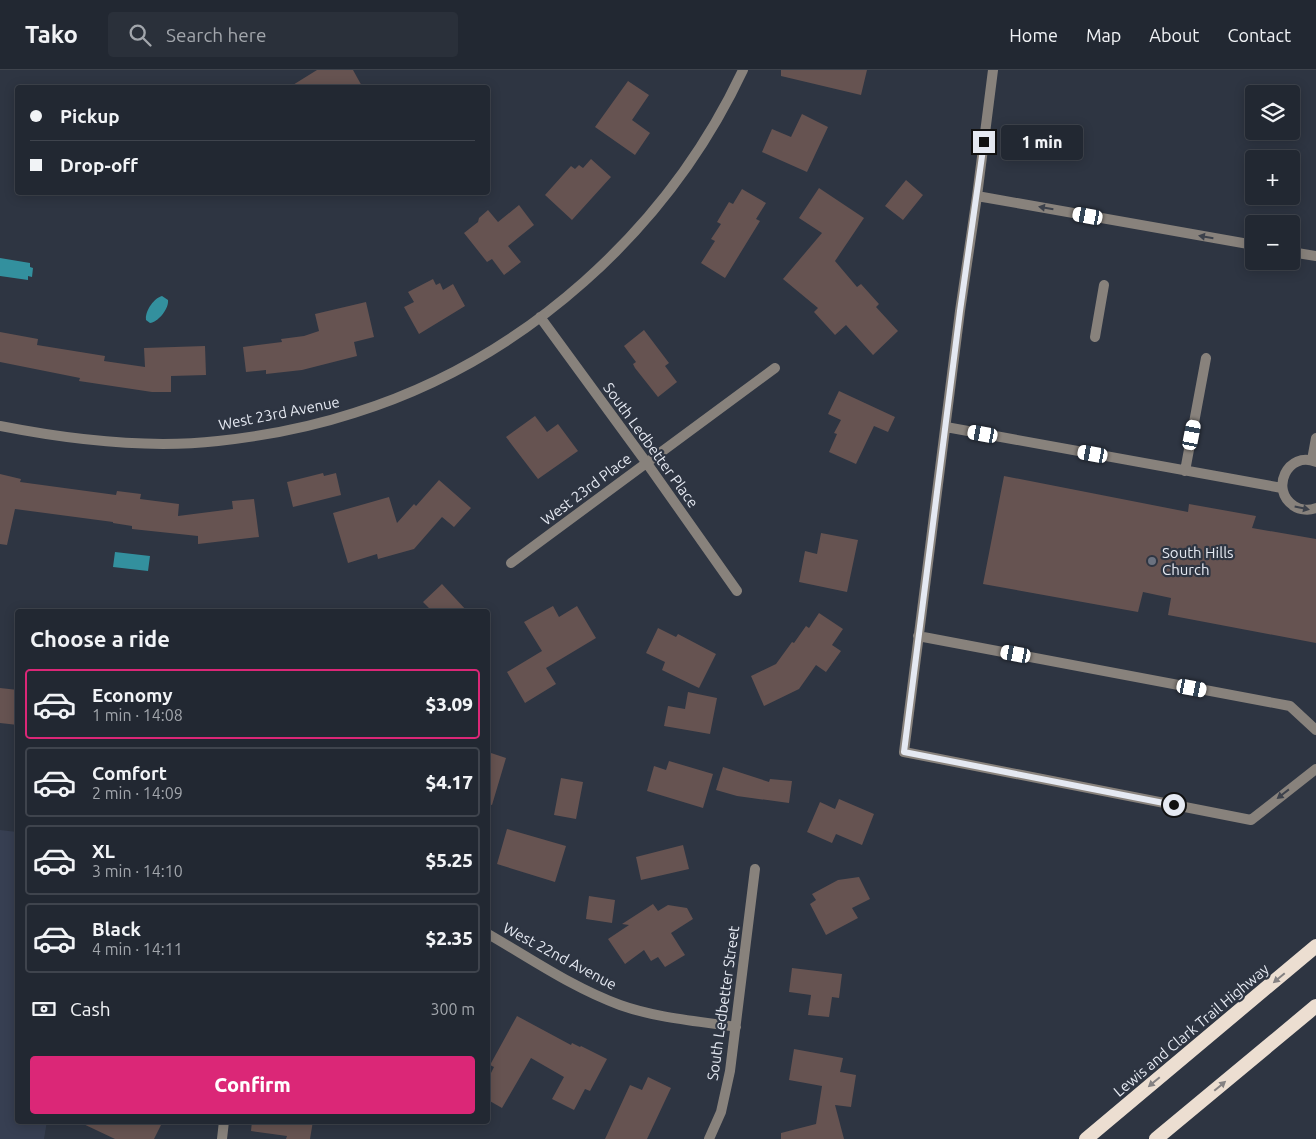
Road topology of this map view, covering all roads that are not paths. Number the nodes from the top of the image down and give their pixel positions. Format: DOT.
graph roads {
  1 [pos="743,70"];
  2 [pos="993,70"];
  3 [pos="978,196"];
  4 [pos="1245,243"];
  5 [pos="1300,253"];
  6 [pos="1316,256"];
  7 [pos="1104,285"];
  8 [pos="540,317"];
  9 [pos="1095,337"];
  10 [pos="1206,358"];
  11 [pos="775,368"];
  12 [pos="0,426"];
  13 [pos="946,427"];
  14 [pos="1316,438"];
  15 [pos="1314,461"];
  16 [pos="646,462"];
  17 [pos="1185,471"];
  18 [pos="1282,488"];
  19 [pos="1316,508"];
  20 [pos="511,563"];
  21 [pos="737,590"];
  22 [pos="918,636"];
  23 [pos="1316,730"];
  24 [pos="1316,769"];
  25 [pos="755,869"];
  26 [pos="490,935"];
  27 [pos="1316,946"];
  28 [pos="1316,1006"];
  29 [pos="736,1027"];
  30 [pos="224,1124"];
  31 [pos="222,1139"];
  32 [pos="709,1139"];
  33 [pos="1086,1139"];
  34 [pos="1156,1139"];
  1 -- 8 [label="street"];
  2 -- 3 [label="street"];
  4 -- 3 [label="street, one-way"];
  3 -- 13 [label="street"];
  5 -- 6 [label="street"];
  7 -- 9 [label="street"];
  8 -- 12 [label="street, West 23rd Avenue"];
  8 -- 16 [label="street, South Ledbetter Place"];
  10 -- 17 [label="street"];
  11 -- 16 [label="street, West 23rd Place"];
  13 -- 17 [label="street"];
  13 -- 22 [label="street"];
  14 -- 15 [label="street"];
  15 -- 18 [label="street"];
  16 -- 20 [label="street, West 23rd Place"];
  16 -- 21 [label="street, South Ledbetter Place"];
  17 -- 18 [label="street"];
  18 -- 19 [label="street, one-way"];
  22 -- 23 [label="street"];
  24 -- 22 [label="street, one-way"];
  25 -- 29 [label="street, South Ledbetter Street"];
  26 -- 29 [label="street, West 22nd Avenue"];
  27 -- 33 [label="highway, Lewis and Clark Trail Highway, one-way"];
  34 -- 28 [label="highway, one-way"];
  29 -- 32 [label="street, South Ledbetter Street"];
  30 -- 31 [label="street"];
}
